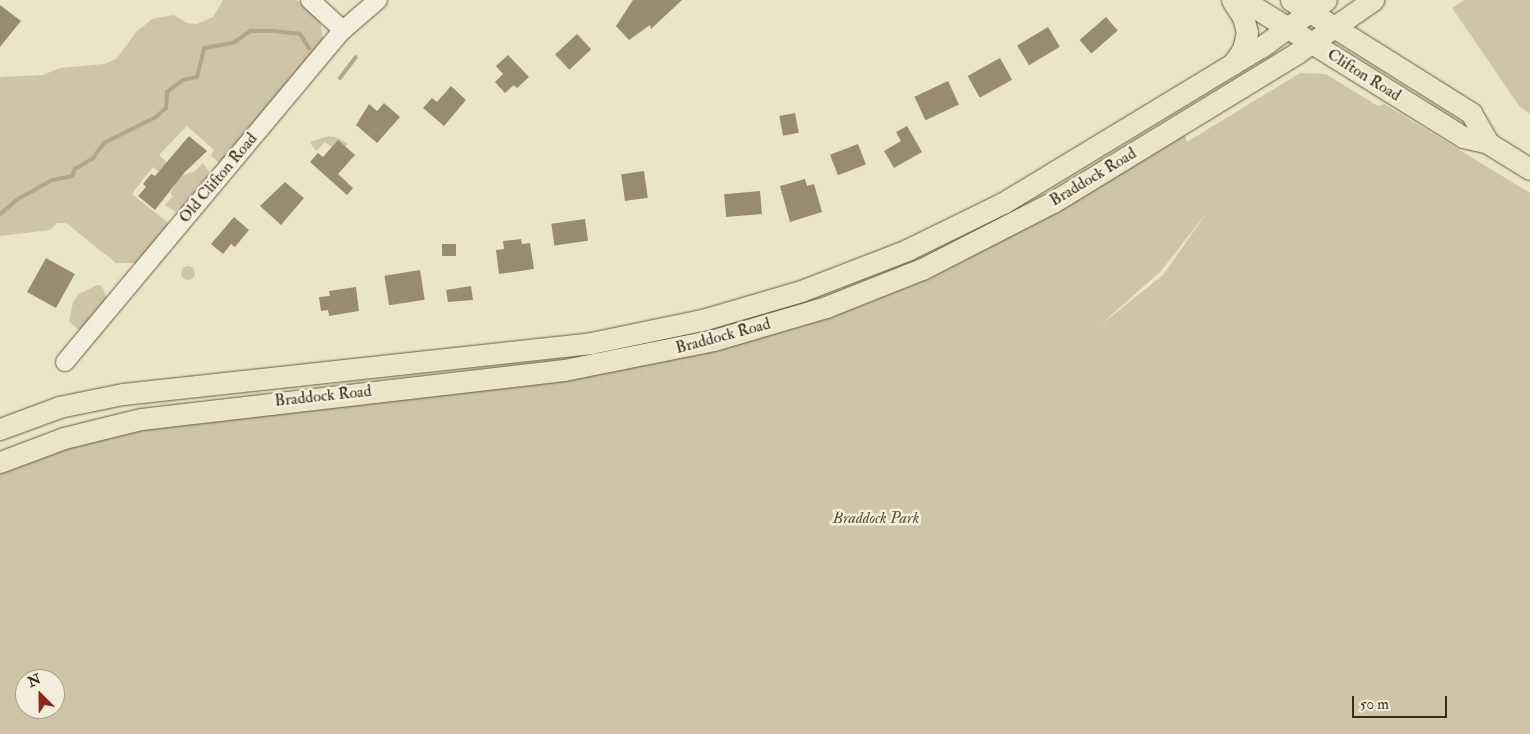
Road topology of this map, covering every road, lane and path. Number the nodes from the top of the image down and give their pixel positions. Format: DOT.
graph roads {
  1 [pos="310,0"];
  2 [pos="378,0"];
  3 [pos="1232,0"];
  4 [pos="1244,0"];
  5 [pos="1291,0"];
  6 [pos="1373,0"];
  7 [pos="1318,6"];
  8 [pos="1334,26"];
  9 [pos="1288,27"];
  10 [pos="344,30"];
  11 [pos="1313,42"];
  12 [pos="1232,64"];
  13 [pos="1488,143"];
  14 [pos="1530,169"];
  15 [pos="65,362"];
  16 [pos="0,429"];
  17 [pos="0,462"];
  1 -- 10 [label="street"];
  2 -- 10 [label="street, Old Clifton Road"];
  3 -- 12 [label="main road"];
  4 -- 9 [label="main road, Clifton Road"];
  5 -- 7 [label="main road, Clifton Road"];
  6 -- 8 [label="main road, Braddock Road"];
  7 -- 8 [label="main road, Clifton Road"];
  7 -- 9 [label="main road, Braddock Road"];
  8 -- 11 [label="main road, Braddock Road"];
  8 -- 13 [label="main road, Clifton Road"];
  9 -- 11 [label="main road, Clifton Road"];
  9 -- 12 [label="main road, Braddock Road"];
  10 -- 15 [label="street, Old Clifton Road"];
  11 -- 13 [label="main road, Clifton Road"];
  11 -- 17 [label="main road, Braddock Road"];
  12 -- 16 [label="main road, Braddock Road"];
  13 -- 14 [label="main road, Clifton Road"];
}
